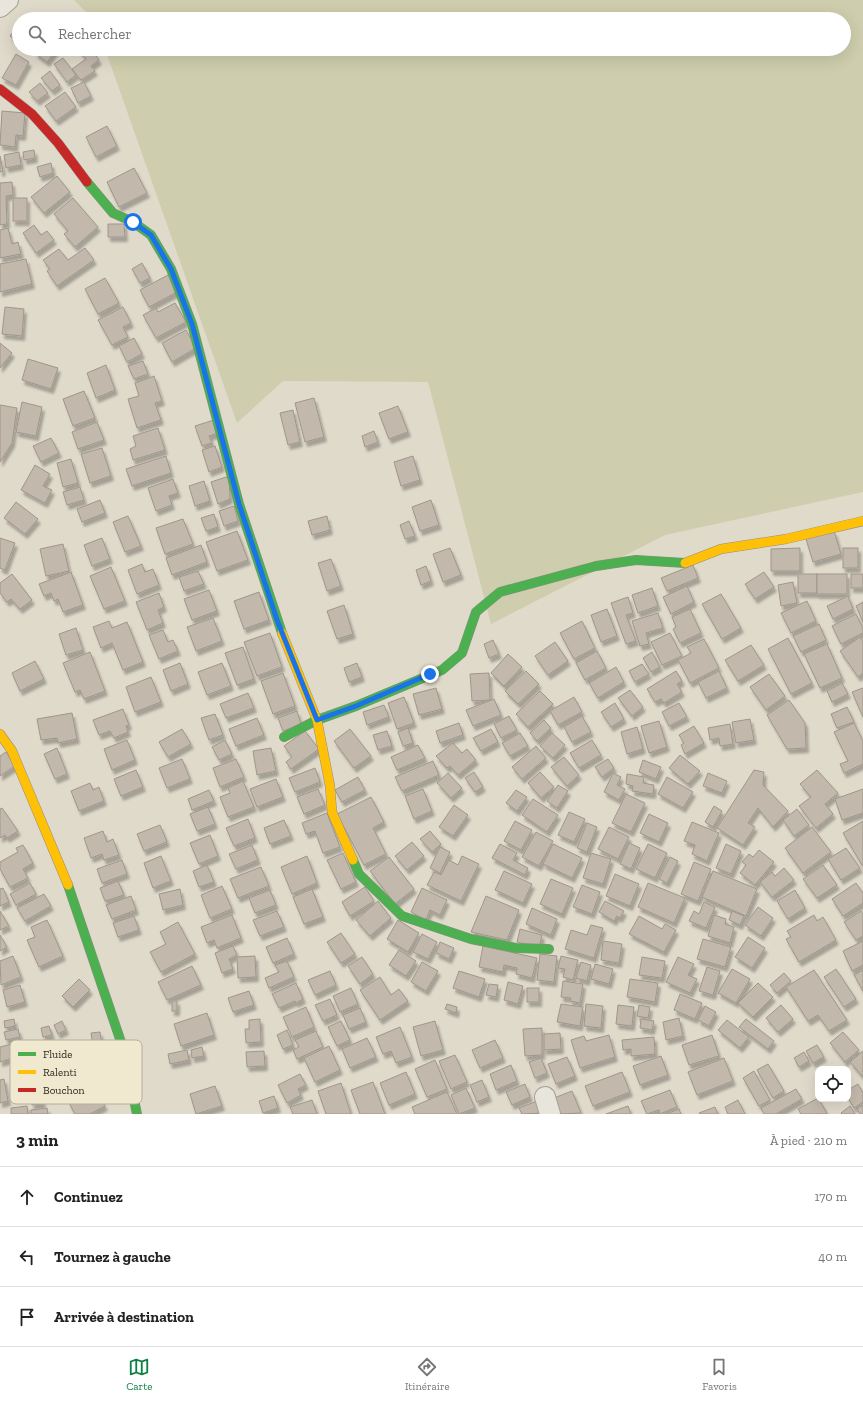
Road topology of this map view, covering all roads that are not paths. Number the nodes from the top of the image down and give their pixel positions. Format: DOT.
graph roads {
  1 [pos="8,0"];
  2 [pos="0,7"];
  3 [pos="0,89"];
  4 [pos="863,521"];
  5 [pos="317,720"];
  6 [pos="0,734"];
  7 [pos="284,737"];
  8 [pos="549,949"];
  9 [pos="120,1040"];
  10 [pos="135,1104"];
  11 [pos="137,1114"];
  1 -- 2 [label="street"];
  3 -- 5 [label="street"];
  4 -- 5 [label="street"];
  5 -- 7 [label="street"];
  5 -- 8 [label="street"];
  6 -- 9 [label="street"];
  10 -- 11 [label="street"];
}
